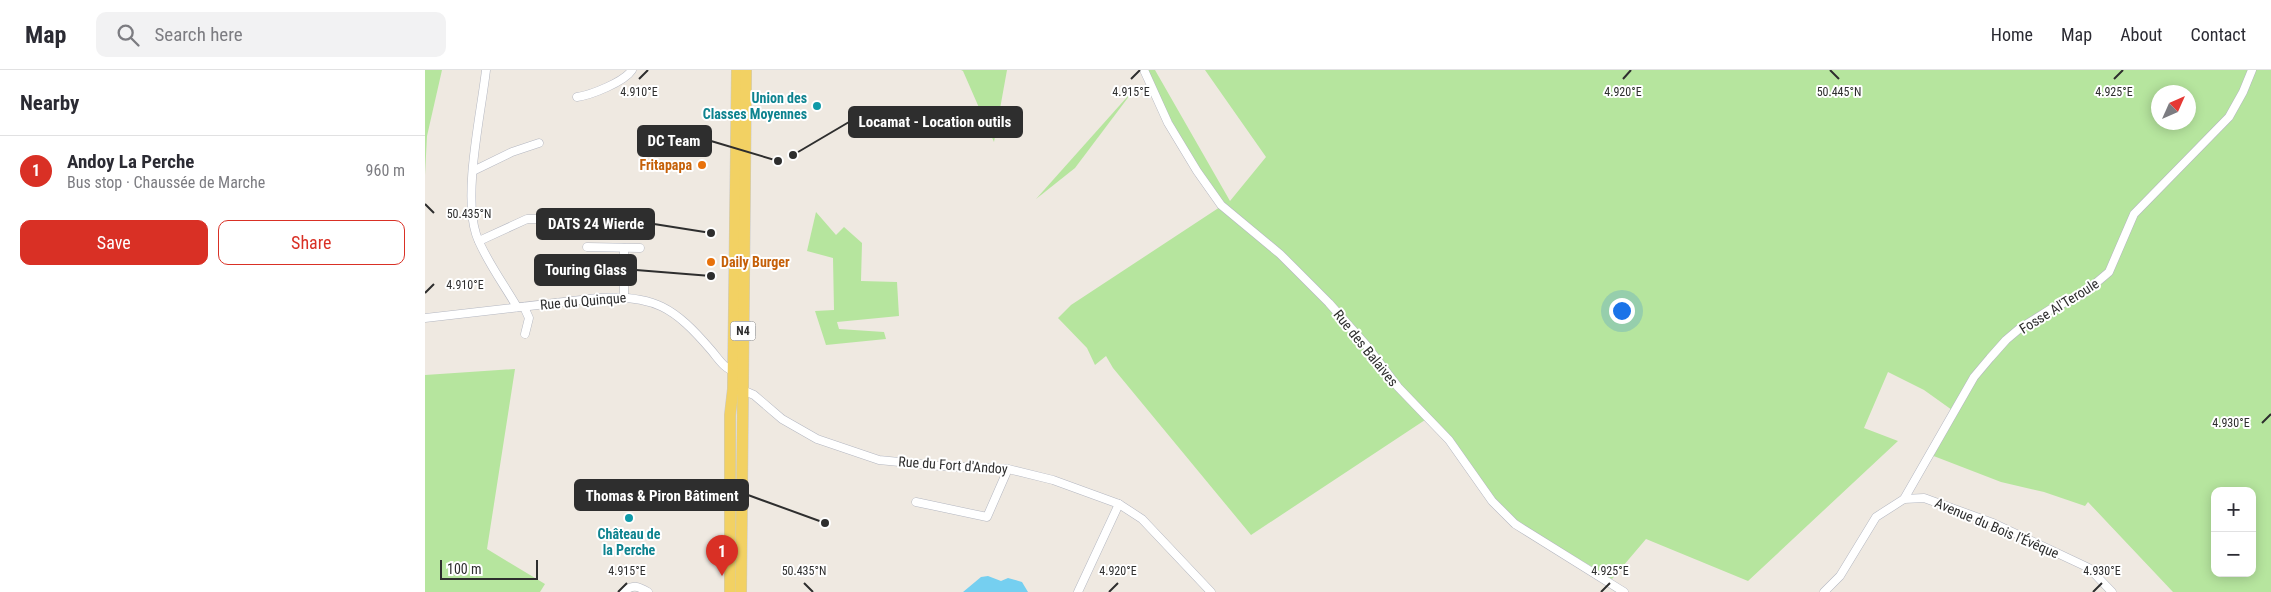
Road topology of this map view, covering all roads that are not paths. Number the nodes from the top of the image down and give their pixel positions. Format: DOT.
graph roads {
  1 [pos="486,70"];
  2 [pos="632,70"];
  3 [pos="737,70"];
  4 [pos="746,70"];
  5 [pos="1144,70"];
  6 [pos="2252,70"];
  7 [pos="577,97"];
  8 [pos="539,143"];
  9 [pos="473,171"];
  10 [pos="542,219"];
  11 [pos="479,241"];
  12 [pos="587,247"];
  13 [pos="624,248"];
  14 [pos="640,248"];
  15 [pos="624,296"];
  16 [pos="520,307"];
  17 [pos="425,318"];
  18 [pos="525,334"];
  19 [pos="738,372"];
  20 [pos="738,389"];
  21 [pos="1008,468"];
  22 [pos="1903,499"];
  23 [pos="916,502"];
  24 [pos="1119,504"];
  25 [pos="624,592"];
  26 [pos="648,592"];
  27 [pos="730,592"];
  28 [pos="741,592"];
  29 [pos="1078,592"];
  30 [pos="1211,592"];
  31 [pos="1624,592"];
  32 [pos="1824,592"];
  33 [pos="2112,592"];
  1 -- 9 [label="street"];
  2 -- 7 [label="street"];
  3 -- 19 [label="main road, N4"];
  4 -- 19 [label="main road, N4"];
  5 -- 31 [label="street, Rue des Balaives"];
  6 -- 22 [label="street, Fosse Al'Teroule"];
  8 -- 9 [label="street"];
  9 -- 11 [label="street"];
  10 -- 11 [label="street"];
  11 -- 16 [label="street"];
  12 -- 13 [label="street"];
  13 -- 14 [label="street"];
  13 -- 15 [label="street"];
  15 -- 16 [label="street, Rue du Quinque"];
  15 -- 19 [label="street, Rue du Quinque"];
  16 -- 17 [label="street, Rue du Quinque"];
  16 -- 18 [label="street"];
  19 -- 20 [label="main road, N4"];
  20 -- 21 [label="street, Rue du Fort d'Andoy"];
  20 -- 27 [label="main road, N4"];
  20 -- 28 [label="main road, N4"];
  21 -- 23 [label="street"];
  21 -- 24 [label="street, Rue du Fort d'Andoy"];
  22 -- 32 [label="street"];
  22 -- 33 [label="street, Avenue du Bois l'Évêque"];
  24 -- 29 [label="street"];
  24 -- 30 [label="street, Rue du Fort d'Andoy"];
  25 -- 26 [label="street"];
}
